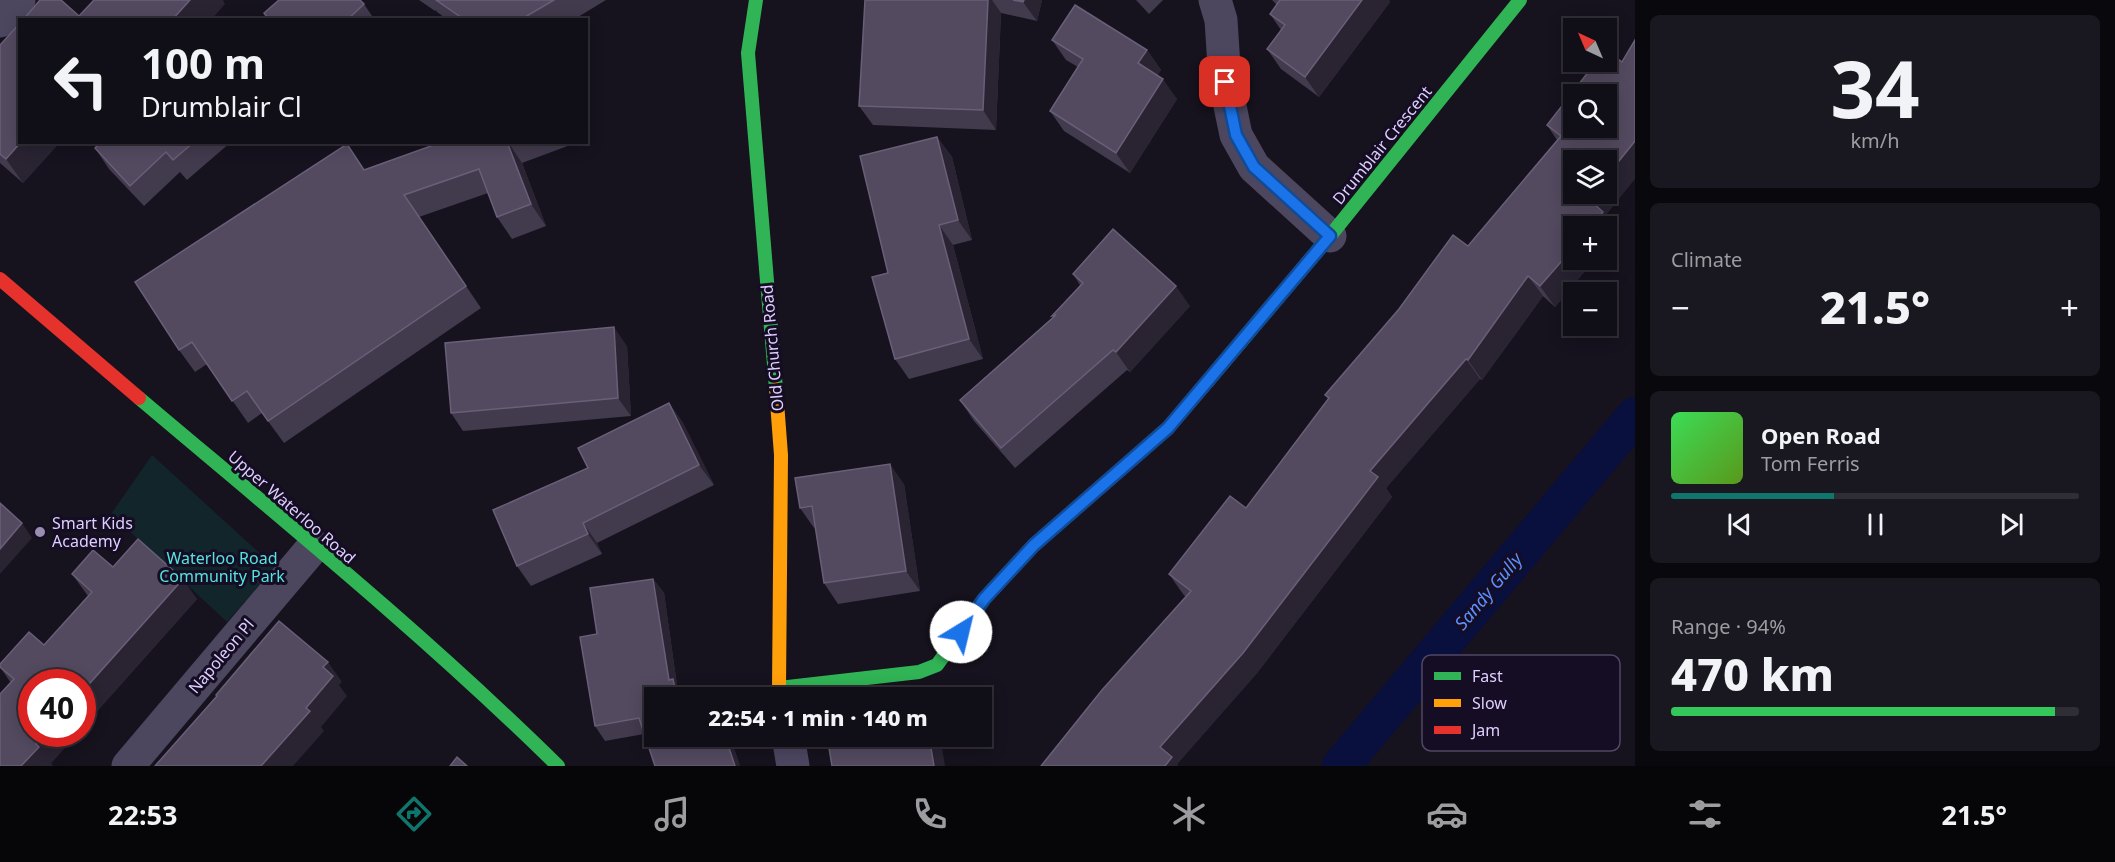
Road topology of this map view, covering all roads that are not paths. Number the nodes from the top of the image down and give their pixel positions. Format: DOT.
graph roads {
  1 [pos="20,0"];
  2 [pos="756,0"];
  3 [pos="1215,0"];
  4 [pos="1520,0"];
  5 [pos="0,21"];
  6 [pos="1330,236"];
  7 [pos="1,283"];
  8 [pos="314,546"];
  9 [pos="780,687"];
  10 [pos="820,687"];
  11 [pos="790,747"];
  12 [pos="128,766"];
  13 [pos="558,766"];
  14 [pos="793,766"];
  1 -- 5 [label="street"];
  2 -- 9 [label="street, Old Church Road"];
  3 -- 6 [label="street"];
  4 -- 6 [label="street, Drumblair Crescent"];
  6 -- 10 [label="street, Drumblair Crescent"];
  7 -- 8 [label="street, Upper Waterloo Road"];
  8 -- 12 [label="street, Napoleon Pl"];
  8 -- 13 [label="street, Upper Waterloo Road"];
  11 -- 14 [label="street"];
}
